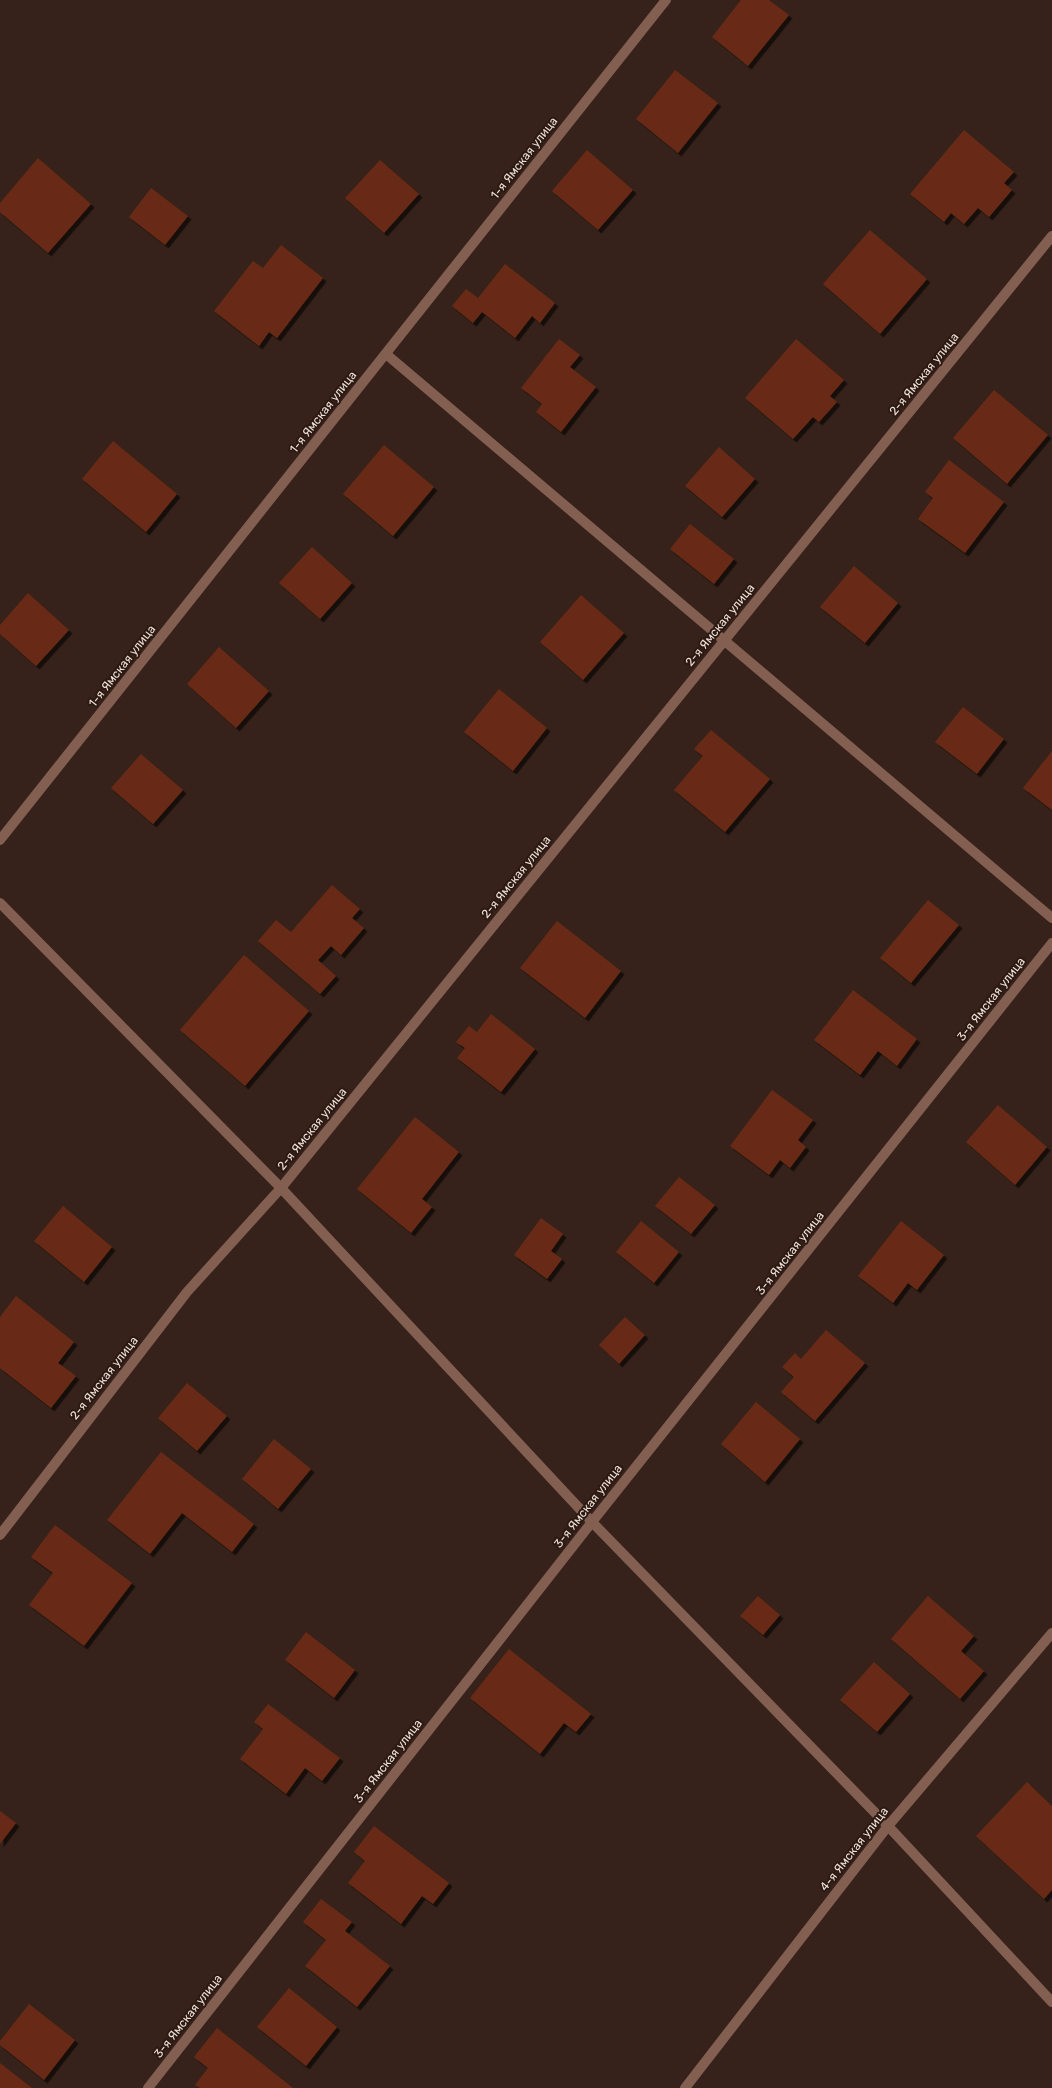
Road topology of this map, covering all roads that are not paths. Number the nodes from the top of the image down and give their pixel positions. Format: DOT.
graph roads {
  1 [pos="666,0"];
  2 [pos="1052,236"];
  3 [pos="386,354"];
  4 [pos="724,641"];
  5 [pos="0,840"];
  6 [pos="0,903"];
  7 [pos="1052,918"];
  8 [pos="1052,943"];
  9 [pos="281,1188"];
  10 [pos="592,1522"];
  11 [pos="0,1535"];
  12 [pos="1052,1632"];
  13 [pos="888,1826"];
  14 [pos="1052,2002"];
  15 [pos="148,2088"];
  16 [pos="685,2088"];
  1 -- 3 [label="street, 1-я Ямская улица"];
  2 -- 4 [label="street, 2-я Ямская улица"];
  3 -- 4 [label="street"];
  3 -- 5 [label="street, 1-я Ямская улица"];
  4 -- 7 [label="street"];
  4 -- 9 [label="street, 2-я Ямская улица"];
  6 -- 9 [label="street"];
  8 -- 10 [label="street, 3-я Ямская улица"];
  9 -- 10 [label="street"];
  9 -- 11 [label="street, 2-я Ямская улица"];
  10 -- 13 [label="street"];
  10 -- 15 [label="street, 3-я Ямская улица"];
  12 -- 13 [label="street, 4-я Ямская улица"];
  13 -- 14 [label="street"];
  13 -- 16 [label="street, 4-я Ямская улица"];
}
